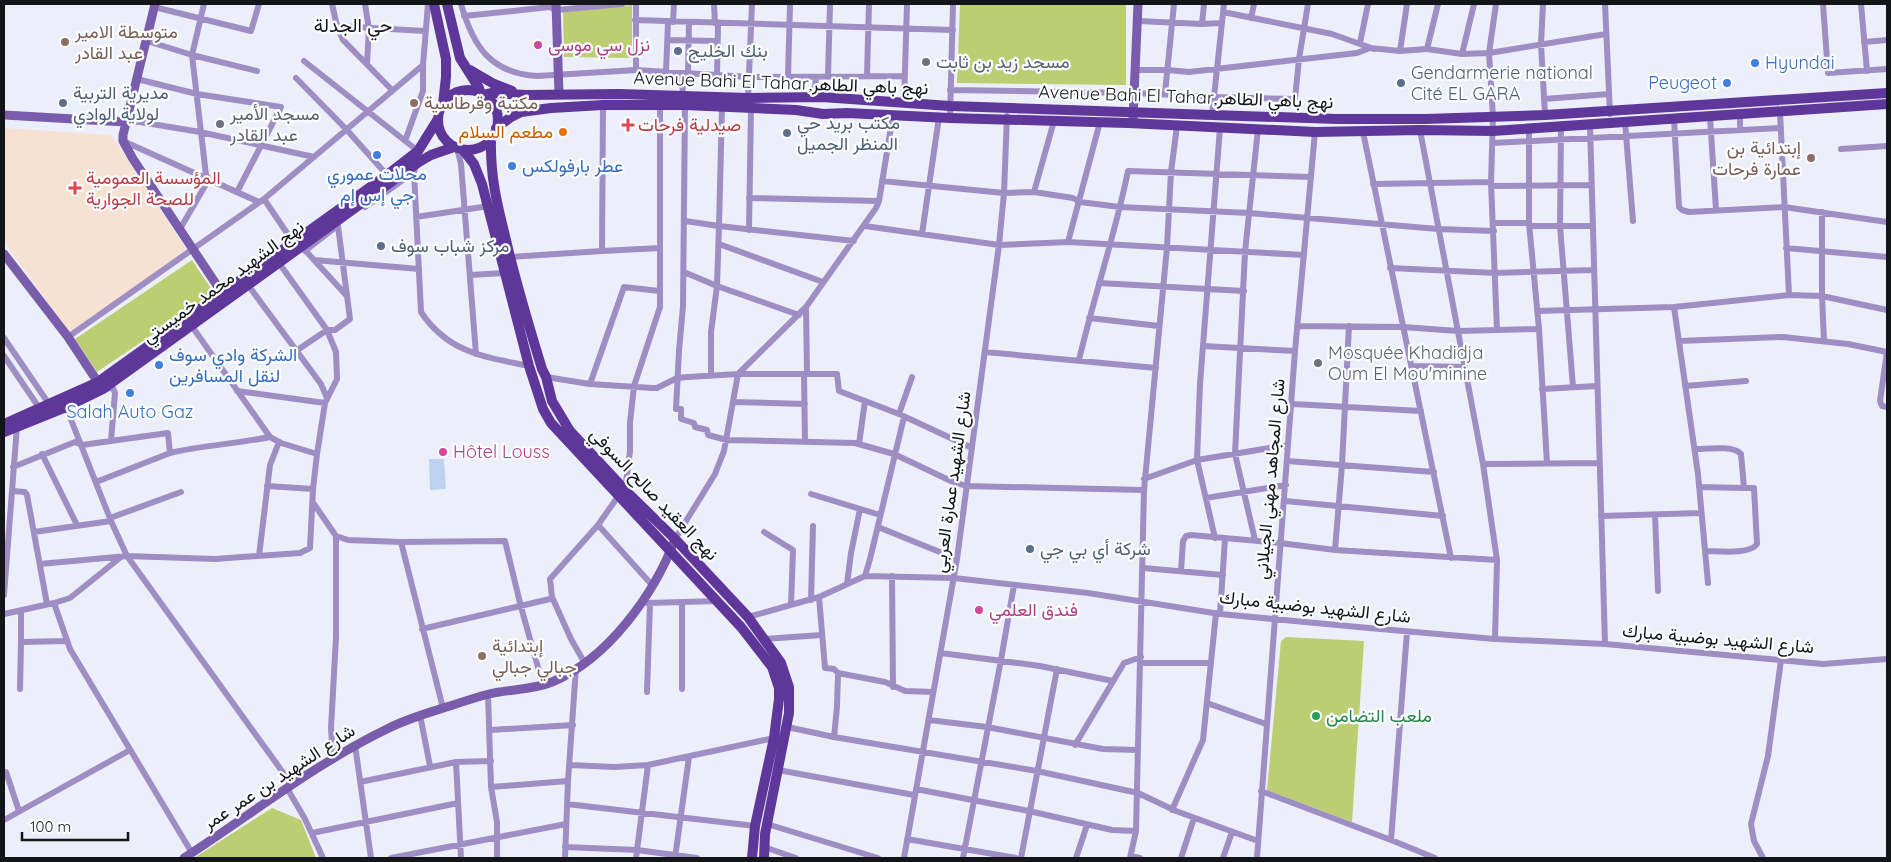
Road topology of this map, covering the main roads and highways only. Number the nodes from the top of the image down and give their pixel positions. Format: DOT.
graph roads {
  1 [pos="434,4"];
  2 [pos="447,4"];
  3 [pos="465,67"];
  4 [pos="1887,93"];
  5 [pos="482,94"];
  6 [pos="526,95"];
  7 [pos="684,101"];
  8 [pos="749,103"];
  9 [pos="1887,104"];
  10 [pos="443,105"];
  11 [pos="438,119"];
  12 [pos="496,128"];
  13 [pos="491,139"];
  14 [pos="458,148"];
  15 [pos="300,247"];
  16 [pos="225,297"];
  17 [pos="100,385"];
  18 [pos="4,424"];
  19 [pos="4,432"];
  20 [pos="622,493"];
  21 [pos="752,858"];
  22 [pos="764,858"];
  1 -- 10 [label="main road"];
  2 -- 3 [label="main road"];
  3 -- 5 [label="main road"];
  3 -- 6 [label="main road"];
  4 -- 8 [label="main road, Avenue Bahi El Tahar,نهج باهي الطاهر"];
  5 -- 6 [label="main road, Avenue Bahi El Tahar,نهج باهي الطاهر"];
  5 -- 10 [label="main road"];
  5 -- 12 [label="main road"];
  6 -- 7 [label="main road, Avenue Bahi El Tahar,نهج باهي الطاهر"];
  7 -- 8 [label="main road, Avenue Bahi El Tahar,نهج باهي الطاهر"];
  7 -- 8 [label="main road, Avenue Bahi El Tahar,نهج باهي الطاهر"];
  7 -- 12 [label="main road, Avenue Bahi El Tahar,نهج باهي الطاهر"];
  8 -- 9 [label="main road, Avenue Bahi El Tahar,نهج باهي الطاهر"];
  10 -- 11 [label="main road"];
  11 -- 14 [label="main road"];
  11 -- 15 [label="main road, نهج الشهيد محمد خميستي"];
  12 -- 13 [label="main road"];
  13 -- 14 [label="main road"];
  13 -- 20 [label="main road, نهج العقيد صالح السوفي"];
  14 -- 15 [label="main road, نهج الشهيد محمد خميستي"];
  14 -- 20 [label="main road, نهج العقيد صالح السوفي"];
  15 -- 16 [label="main road, نهج الشهيد محمد خميستي"];
  15 -- 16 [label="main road, نهج الشهيد محمد خميستي"];
  16 -- 17 [label="main road, نهج الشهيد محمد خميستي"];
  16 -- 17 [label="main road, نهج الشهيد محمد خميستي"];
  17 -- 18 [label="main road, نهج الشهيد محمد خميستي"];
  17 -- 19 [label="main road, نهج الشهيد محمد خميستي"];
  20 -- 21 [label="main road, نهج العقيد صالح السوفي"];
  20 -- 22 [label="main road, نهج العقيد صالح السوفي"];
}
